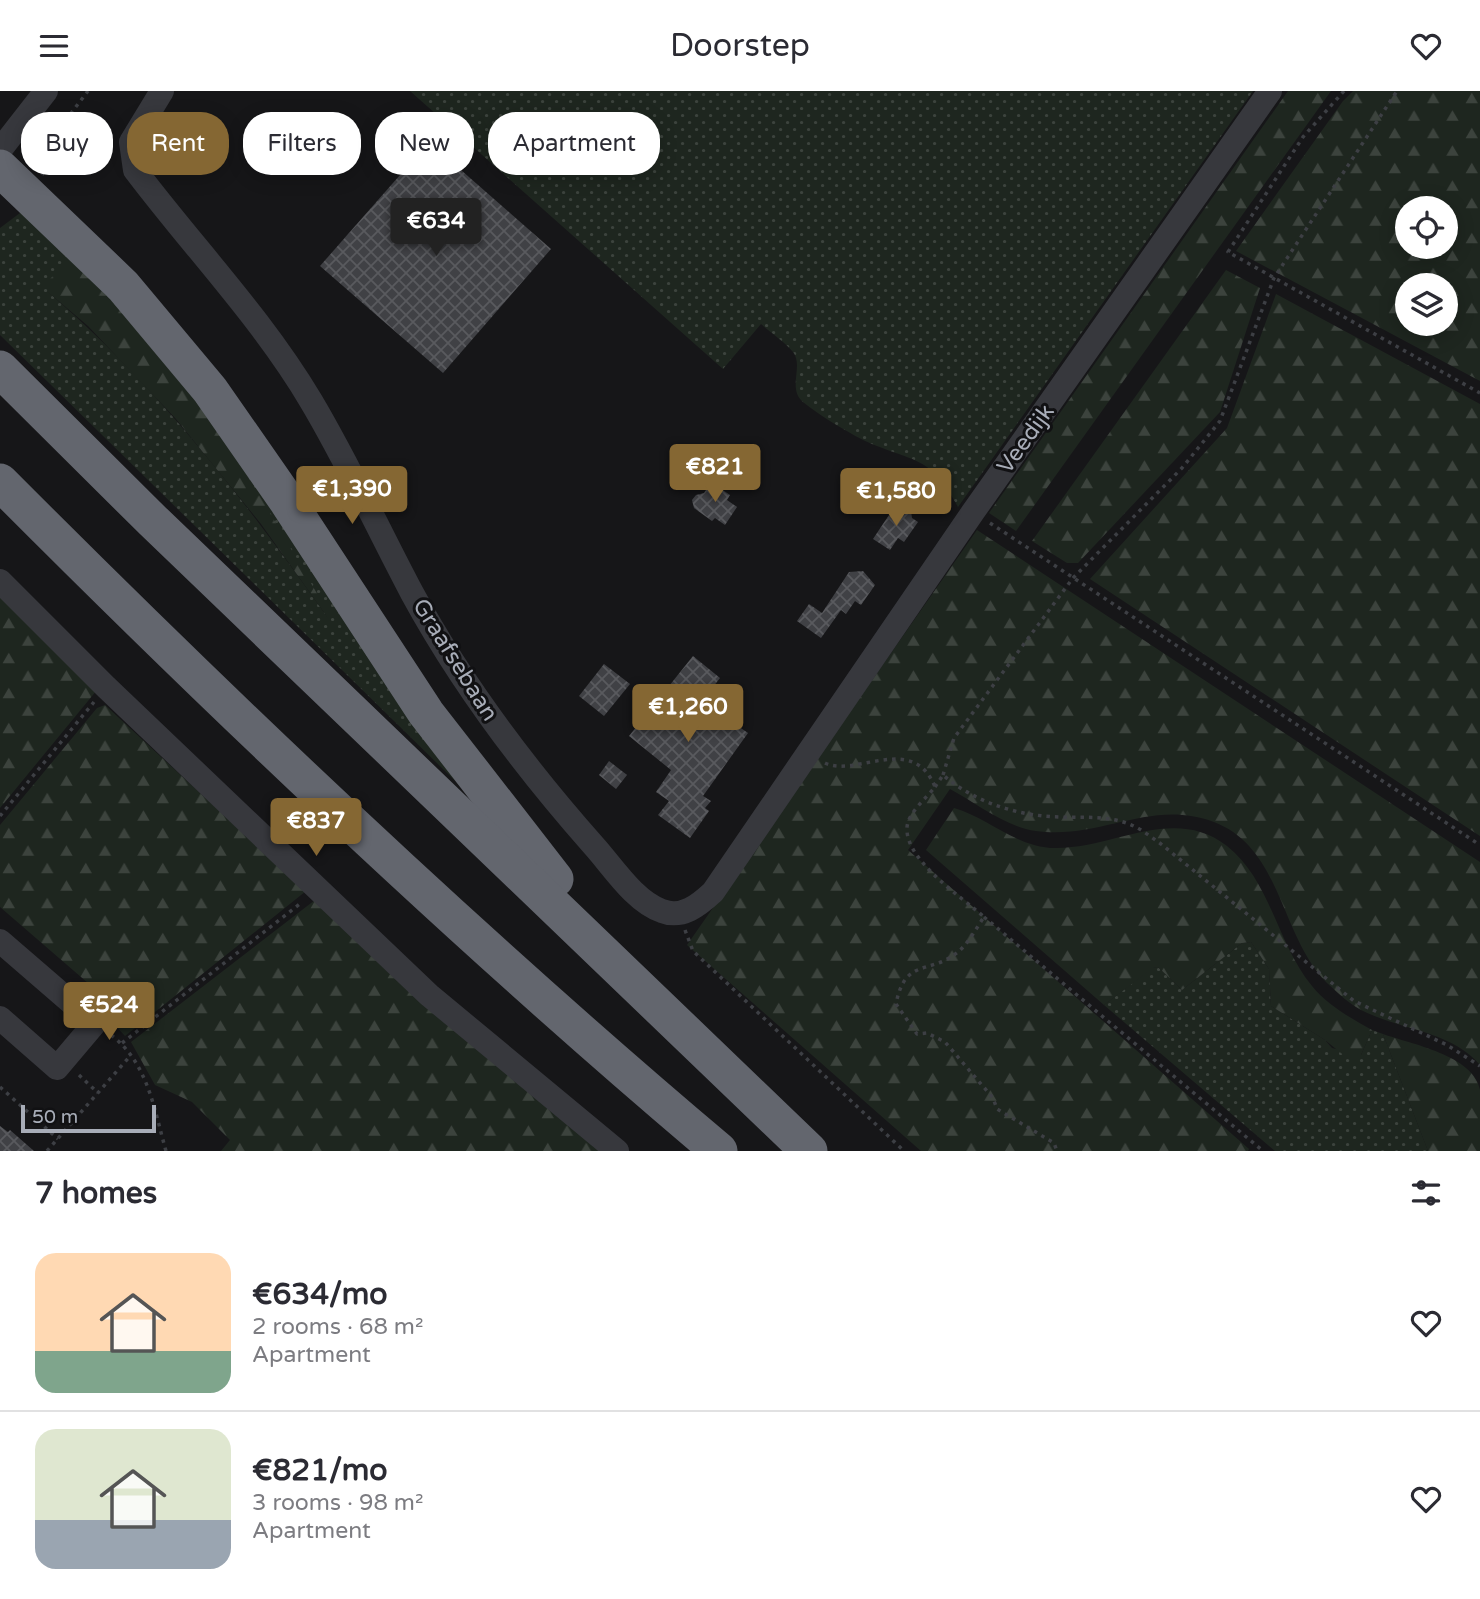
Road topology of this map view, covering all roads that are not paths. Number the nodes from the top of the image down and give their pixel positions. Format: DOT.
graph roads {
  1 [pos="46,91"];
  2 [pos="162,91"];
  3 [pos="1270,91"];
  4 [pos="0,150"];
  5 [pos="0,168"];
  6 [pos="0,369"];
  7 [pos="6,490"];
  8 [pos="0,581"];
  9 [pos="678,913"];
  10 [pos="0,941"];
  11 [pos="619,968"];
  12 [pos="0,1018"];
  13 [pos="617,1151"];
  14 [pos="719,1151"];
  15 [pos="809,1151"];
  1 -- 4 [label="street"];
  2 -- 9 [label="street, Graafsebaan"];
  3 -- 9 [label="street, Veedijk"];
  5 -- 11 [label="highway"];
  6 -- 11 [label="highway"];
  7 -- 14 [label="highway"];
  8 -- 13 [label="street"];
  10 -- 12 [label="street"];
  11 -- 15 [label="highway"];
}
